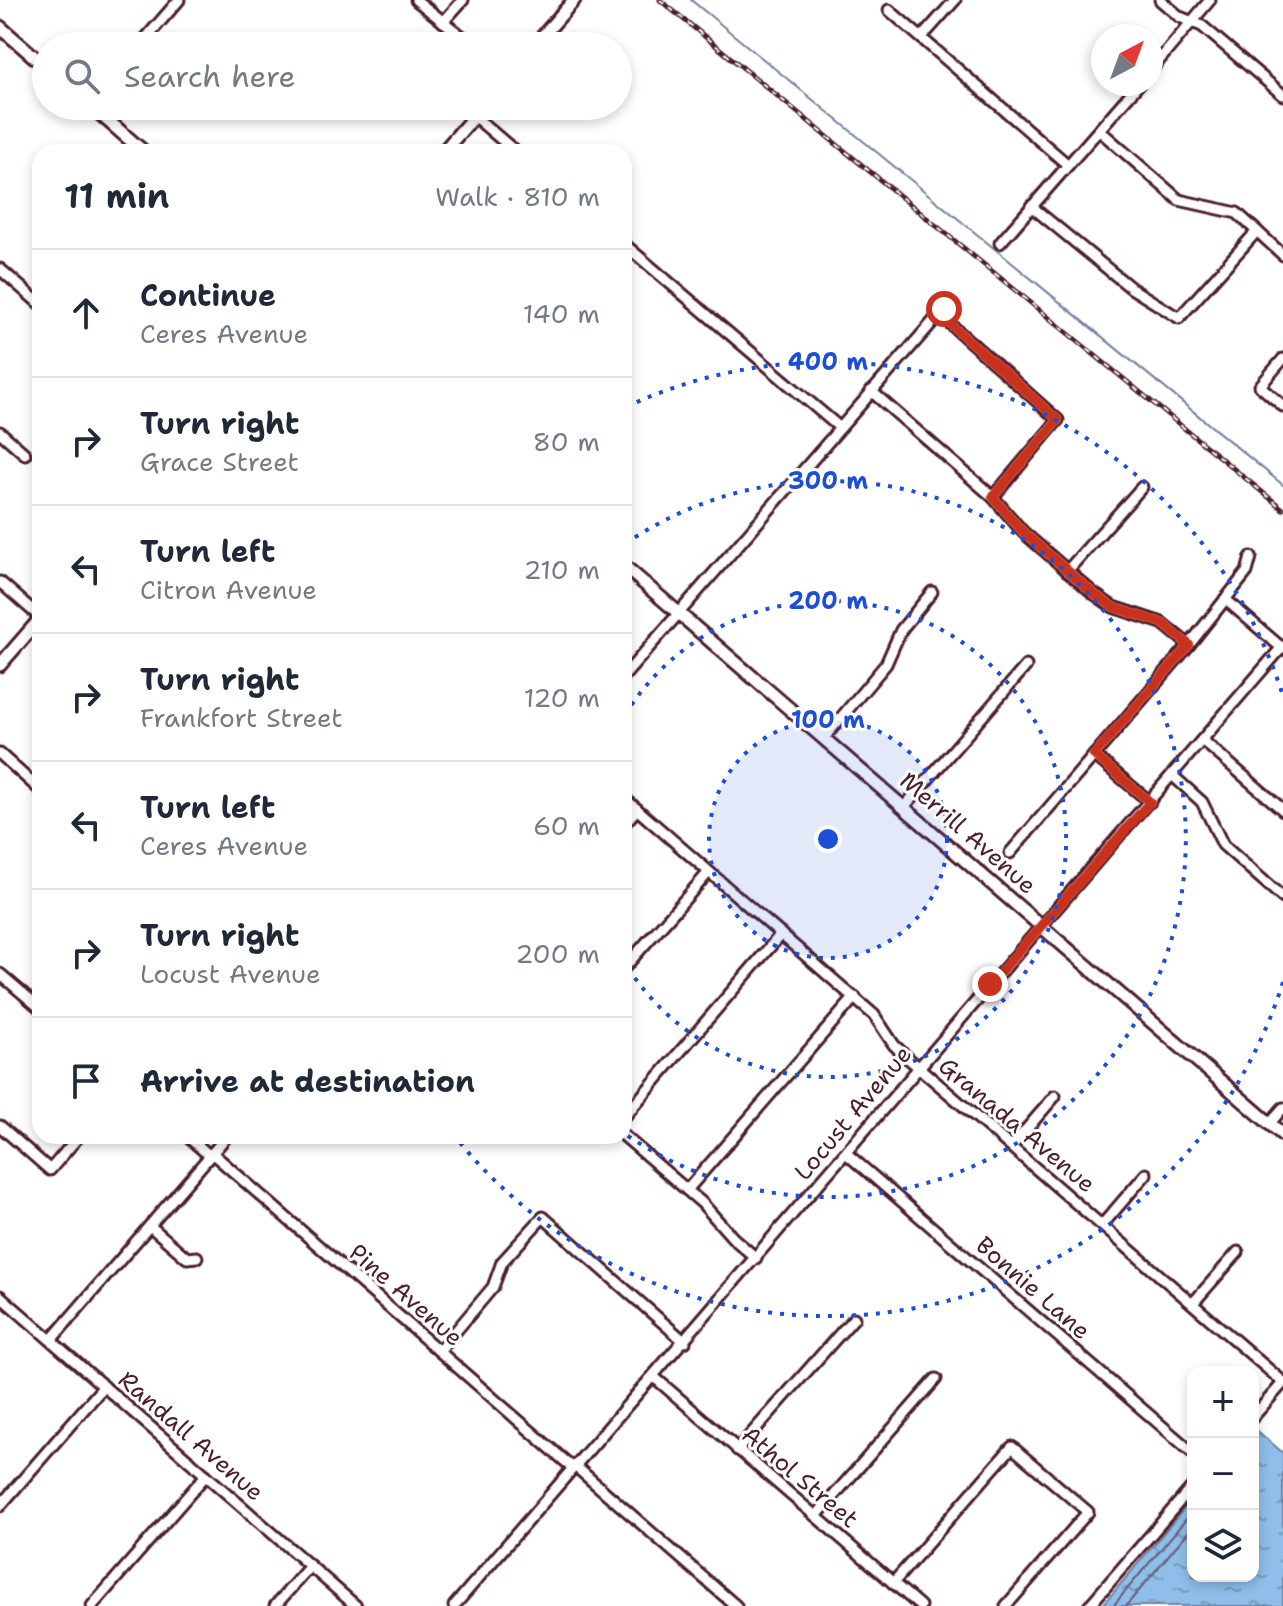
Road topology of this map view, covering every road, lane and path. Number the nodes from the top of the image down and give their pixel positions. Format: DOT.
graph roads {
  1 [pos="179,0"];
  2 [pos="416,0"];
  3 [pos="463,0"];
  4 [pos="574,0"];
  5 [pos="955,0"];
  6 [pos="1160,0"];
  7 [pos="1210,0"];
  8 [pos="889,10"];
  9 [pos="443,22"];
  10 [pos="1191,22"];
  11 [pos="0,27"];
  12 [pos="151,32"];
  13 [pos="456,32"];
  14 [pos="546,32"];
  15 [pos="922,37"];
  16 [pos="32,55"];
  17 [pos="1163,56"];
  18 [pos="1283,95"];
  19 [pos="1129,96"];
  20 [pos="107,120"];
  21 [pos="471,120"];
  22 [pos="479,120"];
  23 [pos="1099,130"];
  24 [pos="135,144"];
  25 [pos="450,144"];
  26 [pos="507,144"];
  27 [pos="1068,165"];
  28 [pos="1031,206"];
  29 [pos="1257,231"];
  30 [pos="1000,243"];
  31 [pos="632,251"];
  32 [pos="1283,255"];
  33 [pos="0,269"];
  34 [pos="32,297"];
  35 [pos="1283,359"];
  36 [pos="871,391"];
  37 [pos="1283,406"];
  38 [pos="839,427"];
  39 [pos="0,432"];
  40 [pos="25,454"];
  41 [pos="1142,487"];
  42 [pos="993,497"];
  43 [pos="1251,557"];
  44 [pos="1067,571"];
  45 [pos="632,573"];
  46 [pos="0,582"];
  47 [pos="932,592"];
  48 [pos="1225,599"];
  49 [pos="32,611"];
  50 [pos="678,612"];
  51 [pos="32,627"];
  52 [pos="1189,645"];
  53 [pos="1282,647"];
  54 [pos="0,665"];
  55 [pos="1026,666"];
  56 [pos="632,667"];
  57 [pos="824,738"];
  58 [pos="1202,740"];
  59 [pos="0,754"];
  60 [pos="1094,755"];
  61 [pos="1172,775"];
  62 [pos="31,782"];
  63 [pos="1150,802"];
  64 [pos="632,805"];
  65 [pos="904,807"];
  66 [pos="637,809"];
  67 [pos="1283,810"];
  68 [pos="632,815"];
  69 [pos="1010,853"];
  70 [pos="709,872"];
  71 [pos="1283,898"];
  72 [pos="1041,925"];
  73 [pos="781,934"];
  74 [pos="632,959"];
  75 [pos="0,974"];
  76 [pos="855,997"];
  77 [pos="32,1001"];
  78 [pos="918,1067"];
  79 [pos="1055,1096"];
  80 [pos="632,1108"];
  81 [pos="1283,1108"];
  82 [pos="1270,1123"];
  83 [pos="0,1126"];
  84 [pos="1283,1135"];
  85 [pos="632,1143"];
  86 [pos="72,1144"];
  87 [pos="197,1144"];
  88 [pos="220,1144"];
  89 [pos="1012,1146"];
  90 [pos="846,1153"];
  91 [pos="211,1155"];
  92 [pos="1146,1174"];
  93 [pos="687,1190"];
  94 [pos="1103,1224"];
  95 [pos="150,1226"];
  96 [pos="1238,1252"];
  97 [pos="197,1257"];
  98 [pos="756,1258"];
  99 [pos="0,1296"];
  100 [pos="1194,1302"];
  101 [pos="854,1318"];
  102 [pos="51,1340"];
  103 [pos="685,1342"];
  104 [pos="439,1351"];
  105 [pos="654,1377"];
  106 [pos="936,1379"];
  107 [pos="1283,1382"];
  108 [pos="104,1386"];
  109 [pos="1259,1410"];
  110 [pos="1187,1448"];
  111 [pos="737,1450"];
  112 [pos="574,1467"];
  113 [pos="206,1475"];
  114 [pos="1187,1493"];
  115 [pos="0,1506"];
  116 [pos="816,1516"];
  117 [pos="310,1566"];
  118 [pos="893,1583"];
  119 [pos="92,1606"];
  120 [pos="275,1606"];
  121 [pos="356,1606"];
  122 [pos="454,1606"];
  123 [pos="736,1606"];
  124 [pos="920,1606"];
  125 [pos="1006,1606"];
  126 [pos="1089,1606"];
  1 -- 12 [label="street"];
  2 -- 9 [label="street"];
  3 -- 9 [label="street"];
  4 -- 14 [label="main road"];
  5 -- 15 [label="street"];
  6 -- 10 [label="street"];
  7 -- 10 [label="street"];
  8 -- 15 [label="street"];
  9 -- 13 [label="street"];
  10 -- 17 [label="street"];
  10 -- 18 [label="street"];
  11 -- 16 [label="main road"];
  15 -- 27 [label="street"];
  19 -- 23 [label="street"];
  20 -- 24 [label="main road"];
  21 -- 25 [label="main road"];
  22 -- 26 [label="street"];
  23 -- 27 [label="street"];
  23 -- 29 [label="street"];
  27 -- 28 [label="street"];
  28 -- 29 [label="street"];
  28 -- 30 [label="street"];
  29 -- 32 [label="street"];
  31 -- 38 [label="street"];
  33 -- 34 [label="street"];
  35 -- 37 [label="street"];
  36 -- 38 [label="street"];
  36 -- 42 [label="street"];
  36 -- 42 [label="street"];
  38 -- 50 [label="street"];
  39 -- 40 [label="street"];
  41 -- 44 [label="street"];
  42 -- 44 [label="street"];
  43 -- 48 [label="street"];
  44 -- 52 [label="street"];
  45 -- 50 [label="main road, Merrill Avenue"];
  46 -- 49 [label="street"];
  47 -- 57 [label="street"];
  48 -- 52 [label="street"];
  48 -- 53 [label="street"];
  50 -- 56 [label="street"];
  50 -- 57 [label="main road, Merrill Avenue"];
  51 -- 54 [label="main road"];
  52 -- 60 [label="street"];
  53 -- 58 [label="street, Locust Avenue"];
  55 -- 65 [label="street"];
  57 -- 65 [label="main road, Merrill Avenue"];
  58 -- 61 [label="street, Locust Avenue"];
  58 -- 67 [label="street"];
  59 -- 62 [label="street"];
  60 -- 63 [label="street"];
  60 -- 69 [label="street"];
  61 -- 63 [label="street, Locust Avenue"];
  61 -- 71 [label="street"];
  63 -- 72 [label="street, Locust Avenue"];
  64 -- 66 [label="street, Granada Avenue"];
  65 -- 72 [label="main road, Merrill Avenue"];
  66 -- 68 [label="street"];
  66 -- 70 [label="street, Granada Avenue"];
  70 -- 73 [label="street, Granada Avenue"];
  70 -- 74 [label="street"];
  72 -- 78 [label="street, Locust Avenue"];
  72 -- 82 [label="main road, Merrill Avenue"];
  73 -- 76 [label="street, Granada Avenue"];
  73 -- 80 [label="street"];
  75 -- 77 [label="street"];
  76 -- 78 [label="street, Granada Avenue"];
  76 -- 93 [label="street"];
  78 -- 89 [label="street, Granada Avenue"];
  78 -- 90 [label="street, Locust Avenue"];
  79 -- 89 [label="street"];
  81 -- 82 [label="street"];
  82 -- 84 [label="main road, Merrill Avenue"];
  83 -- 86 [label="street"];
  85 -- 93 [label="street"];
  87 -- 91 [label="street, Pine Avenue"];
  88 -- 91 [label="street"];
  89 -- 94 [label="street, Granada Avenue"];
  90 -- 98 [label="street, Locust Avenue"];
  90 -- 110 [label="street, Bonnie Lane"];
  91 -- 95 [label="street"];
  91 -- 104 [label="street, Pine Avenue"];
  92 -- 94 [label="street"];
  93 -- 98 [label="street"];
  94 -- 100 [label="street, Granada Avenue"];
  95 -- 97 [label="street"];
  95 -- 102 [label="street"];
  96 -- 100 [label="street"];
  98 -- 103 [label="street, Locust Avenue"];
  99 -- 102 [label="street, Randall Avenue"];
  100 -- 107 [label="street, Granada Avenue"];
  101 -- 111 [label="street"];
  102 -- 108 [label="street, Randall Avenue"];
  103 -- 104 [label="street"];
  103 -- 105 [label="street, Locust Avenue"];
  104 -- 112 [label="street, Pine Avenue"];
  105 -- 111 [label="street, Athol Street"];
  105 -- 112 [label="street, Locust Avenue"];
  106 -- 116 [label="street"];
  107 -- 109 [label="street"];
  108 -- 113 [label="street, Randall Avenue"];
  108 -- 115 [label="street"];
  111 -- 116 [label="street, Athol Street"];
  112 -- 122 [label="street, Locust Avenue"];
  112 -- 123 [label="street, Pine Avenue"];
  113 -- 117 [label="street, Randall Avenue"];
  113 -- 119 [label="street"];
  114 -- 126 [label="street"];
  116 -- 118 [label="street, Athol Street"];
  117 -- 120 [label="street"];
  117 -- 121 [label="street, Randall Avenue"];
  118 -- 124 [label="street, Athol Street"];
  118 -- 125 [label="street"];
}
